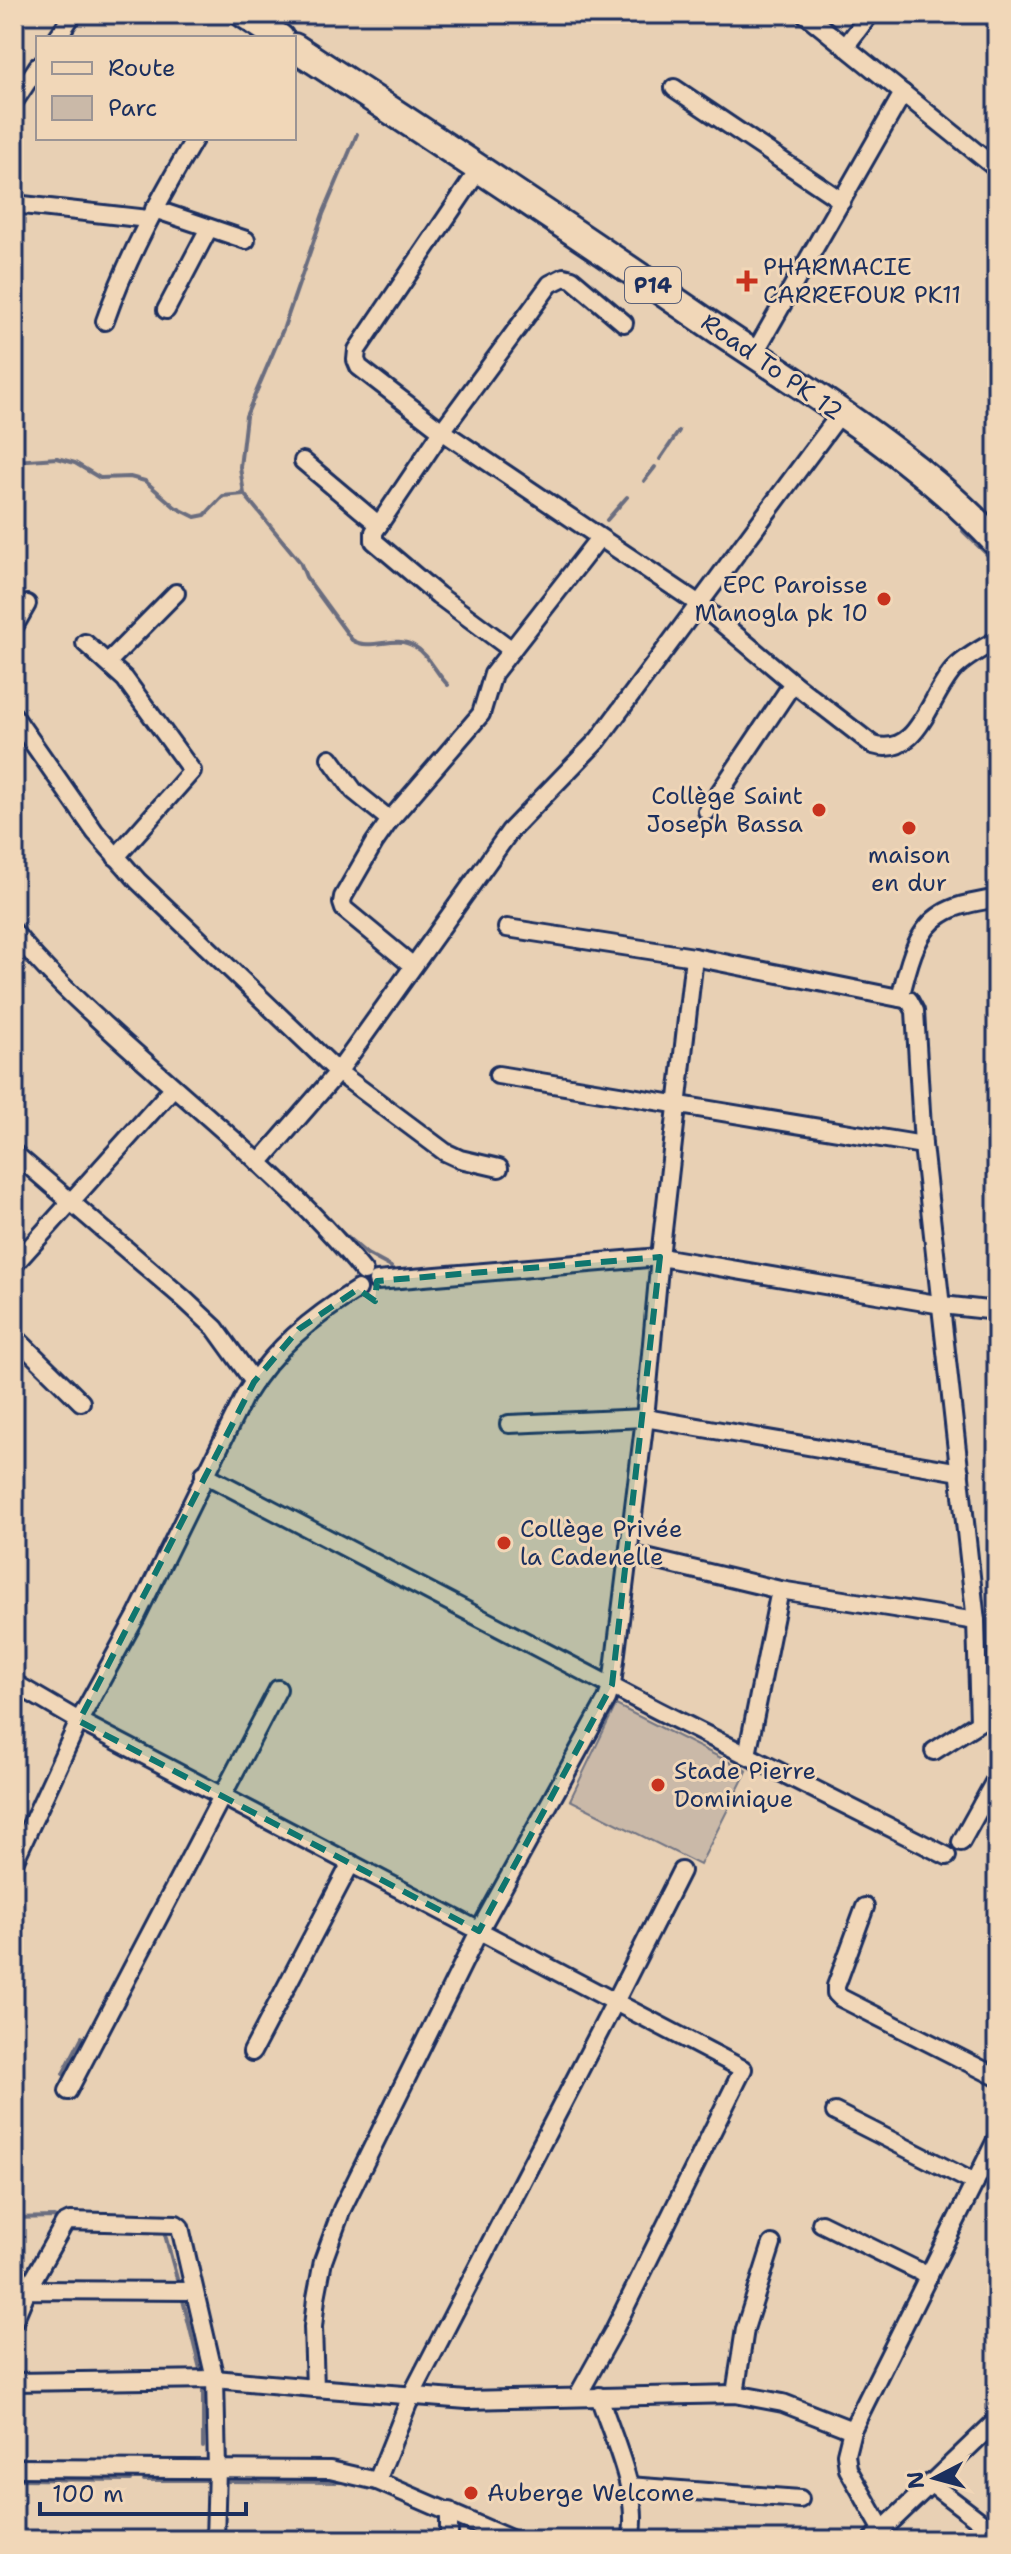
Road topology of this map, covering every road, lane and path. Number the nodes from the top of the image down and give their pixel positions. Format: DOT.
graph roads {
  1 [pos="73,14"];
  2 [pos="805,14"];
  3 [pos="870,14"];
  4 [pos="58,36"];
  5 [pos="845,47"];
  6 [pos="296,48"];
  7 [pos="36,69"];
  8 [pos="674,88"];
  9 [pos="903,93"];
  10 [pos="14,102"];
  11 [pos="194,140"];
  12 [pos="480,168"];
  13 [pos="997,169"];
  14 [pos="842,201"];
  15 [pos="14,204"];
  16 [pos="151,214"];
  17 [pos="209,228"];
  18 [pos="246,240"];
  19 [pos="166,310"];
  20 [pos="105,321"];
  21 [pos="624,323"];
  22 [pos="754,354"];
  23 [pos="840,414"];
  24 [pos="442,431"];
  25 [pos="303,461"];
  26 [pos="379,525"];
  27 [pos="599,538"];
  28 [pos="997,543"];
  29 [pos="176,593"];
  30 [pos="27,604"];
  31 [pos="699,604"];
  32 [pos="14,627"];
  33 [pos="997,640"];
  34 [pos="85,643"];
  35 [pos="512,650"];
  36 [pos="108,662"];
  37 [pos="793,683"];
  38 [pos="14,716"];
  39 [pos="330,758"];
  40 [pos="707,811"];
  41 [pos="390,820"];
  42 [pos="116,857"];
  43 [pos="997,898"];
  44 [pos="507,928"];
  45 [pos="14,932"];
  46 [pos="694,957"];
  47 [pos="413,966"];
  48 [pos="900,998"];
  49 [pos="338,1072"];
  50 [pos="498,1075"];
  51 [pos="173,1088"];
  52 [pos="676,1104"];
  53 [pos="923,1145"];
  54 [pos="14,1153"];
  55 [pos="259,1163"];
  56 [pos="499,1168"];
  57 [pos="72,1201"];
  58 [pos="660,1257"];
  59 [pos="14,1265"];
  60 [pos="366,1281"];
  61 [pos="942,1305"];
  62 [pos="997,1311"];
  63 [pos="14,1336"];
  64 [pos="254,1382"];
  65 [pos="81,1402"];
  66 [pos="645,1418"];
  67 [pos="509,1424"];
  68 [pos="960,1472"];
  69 [pos="204,1474"];
  70 [pos="629,1554"];
  71 [pos="780,1590"];
  72 [pos="976,1621"];
  73 [pos="14,1683"];
  74 [pos="612,1685"];
  75 [pos="278,1689"];
  76 [pos="997,1711"];
  77 [pos="79,1721"];
  78 [pos="979,1722"];
  79 [pos="934,1751"];
  80 [pos="747,1755"];
  81 [pos="997,1777"];
  82 [pos="222,1796"];
  83 [pos="989,1808"];
  84 [pos="961,1842"];
  85 [pos="947,1856"];
  86 [pos="14,1862"];
  87 [pos="351,1863"];
  88 [pos="681,1871"];
  89 [pos="865,1907"];
  90 [pos="479,1931"];
  91 [pos="615,2002"];
  92 [pos="252,2052"];
  93 [pos="997,2077"];
  94 [pos="68,2091"];
  95 [pos="835,2112"];
  96 [pos="997,2138"];
  97 [pos="975,2183"];
  98 [pos="821,2223"];
  99 [pos="772,2244"];
  100 [pos="929,2276"];
  101 [pos="27,2290"];
  102 [pos="194,2291"];
  103 [pos="14,2321"];
  104 [pos="215,2379"];
  105 [pos="14,2382"];
  106 [pos="315,2388"];
  107 [pos="735,2394"];
  108 [pos="411,2396"];
  109 [pos="599,2396"];
  110 [pos="577,2397"];
  111 [pos="997,2420"];
  112 [pos="852,2430"];
  113 [pos="14,2468"];
  114 [pos="217,2469"];
  115 [pos="377,2481"];
  116 [pos="930,2483"];
  117 [pos="629,2486"];
  118 [pos="800,2499"];
  119 [pos="449,2511"];
  120 [pos="877,2534"];
  121 [pos="215,2540"];
  122 [pos="449,2540"];
  123 [pos="513,2540"];
  124 [pos="631,2540"];
  125 [pos="986,2540"];
  1 -- 4 [label="street"];
  2 -- 5 [label="street"];
  3 -- 5 [label="street"];
  5 -- 9 [label="street"];
  6 -- 12 [label="main road, Road To PK 12 / P14"];
  7 -- 10 [label="street"];
  8 -- 14 [label="street"];
  9 -- 13 [label="street"];
  9 -- 14 [label="street"];
  11 -- 16 [label="street"];
  12 -- 22 [label="main road, Road To PK 12 / P14"];
  12 -- 24 [label="street"];
  14 -- 22 [label="street"];
  15 -- 16 [label="street"];
  16 -- 17 [label="street"];
  16 -- 20 [label="street"];
  17 -- 18 [label="street"];
  17 -- 19 [label="street"];
  21 -- 24 [label="street"];
  22 -- 23 [label="main road, Road To PK 12 / P14"];
  23 -- 28 [label="main road, Road To PK 12 / P14"];
  23 -- 31 [label="street"];
  24 -- 26 [label="street"];
  24 -- 27 [label="street"];
  25 -- 26 [label="street"];
  26 -- 35 [label="street"];
  27 -- 31 [label="street"];
  27 -- 35 [label="street"];
  29 -- 36 [label="street"];
  30 -- 32 [label="street"];
  31 -- 37 [label="street"];
  31 -- 47 [label="street"];
  33 -- 37 [label="street"];
  34 -- 36 [label="street"];
  35 -- 41 [label="street"];
  36 -- 42 [label="street"];
  37 -- 40 [label="street"];
  38 -- 42 [label="street"];
  39 -- 41 [label="street"];
  41 -- 47 [label="street"];
  42 -- 49 [label="street"];
  43 -- 48 [label="street"];
  44 -- 46 [label="street"];
  45 -- 51 [label="street"];
  46 -- 48 [label="street"];
  46 -- 52 [label="street"];
  47 -- 49 [label="street"];
  48 -- 53 [label="street"];
  49 -- 55 [label="street"];
  49 -- 56 [label="street"];
  50 -- 52 [label="street"];
  51 -- 55 [label="street"];
  51 -- 57 [label="street"];
  52 -- 53 [label="street"];
  52 -- 58 [label="street"];
  53 -- 61 [label="street"];
  54 -- 57 [label="street"];
  55 -- 60 [label="street"];
  57 -- 59 [label="street"];
  57 -- 64 [label="street"];
  58 -- 60 [label="street"];
  58 -- 61 [label="street"];
  58 -- 66 [label="street"];
  60 -- 64 [label="street"];
  61 -- 62 [label="street"];
  61 -- 68 [label="street"];
  63 -- 65 [label="street"];
  64 -- 69 [label="street"];
  66 -- 67 [label="street"];
  66 -- 68 [label="street"];
  66 -- 70 [label="street"];
  68 -- 72 [label="street"];
  69 -- 74 [label="street"];
  69 -- 77 [label="street"];
  70 -- 71 [label="street"];
  70 -- 74 [label="street"];
  71 -- 72 [label="street"];
  71 -- 80 [label="street"];
  72 -- 78 [label="street"];
  73 -- 77 [label="street"];
  74 -- 80 [label="street"];
  74 -- 90 [label="street"];
  75 -- 82 [label="street"];
  76 -- 78 [label="street"];
  77 -- 82 [label="street"];
  77 -- 86 [label="street"];
  78 -- 79 [label="street"];
  80 -- 85 [label="street"];
  81 -- 83 [label="street"];
  82 -- 87 [label="street"];
  82 -- 94 [label="street"];
  83 -- 84 [label="street"];
  87 -- 90 [label="street"];
  87 -- 92 [label="street"];
  88 -- 91 [label="street"];
  89 -- 93 [label="street"];
  90 -- 91 [label="street"];
  90 -- 106 [label="street"];
  91 -- 108 [label="street"];
  91 -- 110 [label="street"];
  95 -- 97 [label="street"];
  96 -- 97 [label="street"];
  97 -- 100 [label="street"];
  98 -- 100 [label="street"];
  99 -- 107 [label="street"];
  100 -- 112 [label="street"];
  101 -- 102 [label="street"];
  101 -- 102 [label="street"];
  101 -- 103 [label="street"];
  102 -- 104 [label="street"];
  104 -- 105 [label="street"];
  104 -- 106 [label="street"];
  104 -- 114 [label="street"];
  106 -- 108 [label="street"];
  107 -- 109 [label="street"];
  107 -- 112 [label="street"];
  108 -- 110 [label="street"];
  108 -- 115 [label="street"];
  109 -- 110 [label="street"];
  109 -- 117 [label="street"];
  111 -- 116 [label="street"];
  112 -- 120 [label="street"];
  113 -- 114 [label="street"];
  114 -- 115 [label="street"];
  114 -- 121 [label="street"];
  115 -- 119 [label="street"];
  116 -- 120 [label="street"];
  116 -- 125 [label="street"];
  117 -- 118 [label="street"];
  117 -- 124 [label="street"];
  119 -- 122 [label="street"];
  119 -- 123 [label="street"];
}
